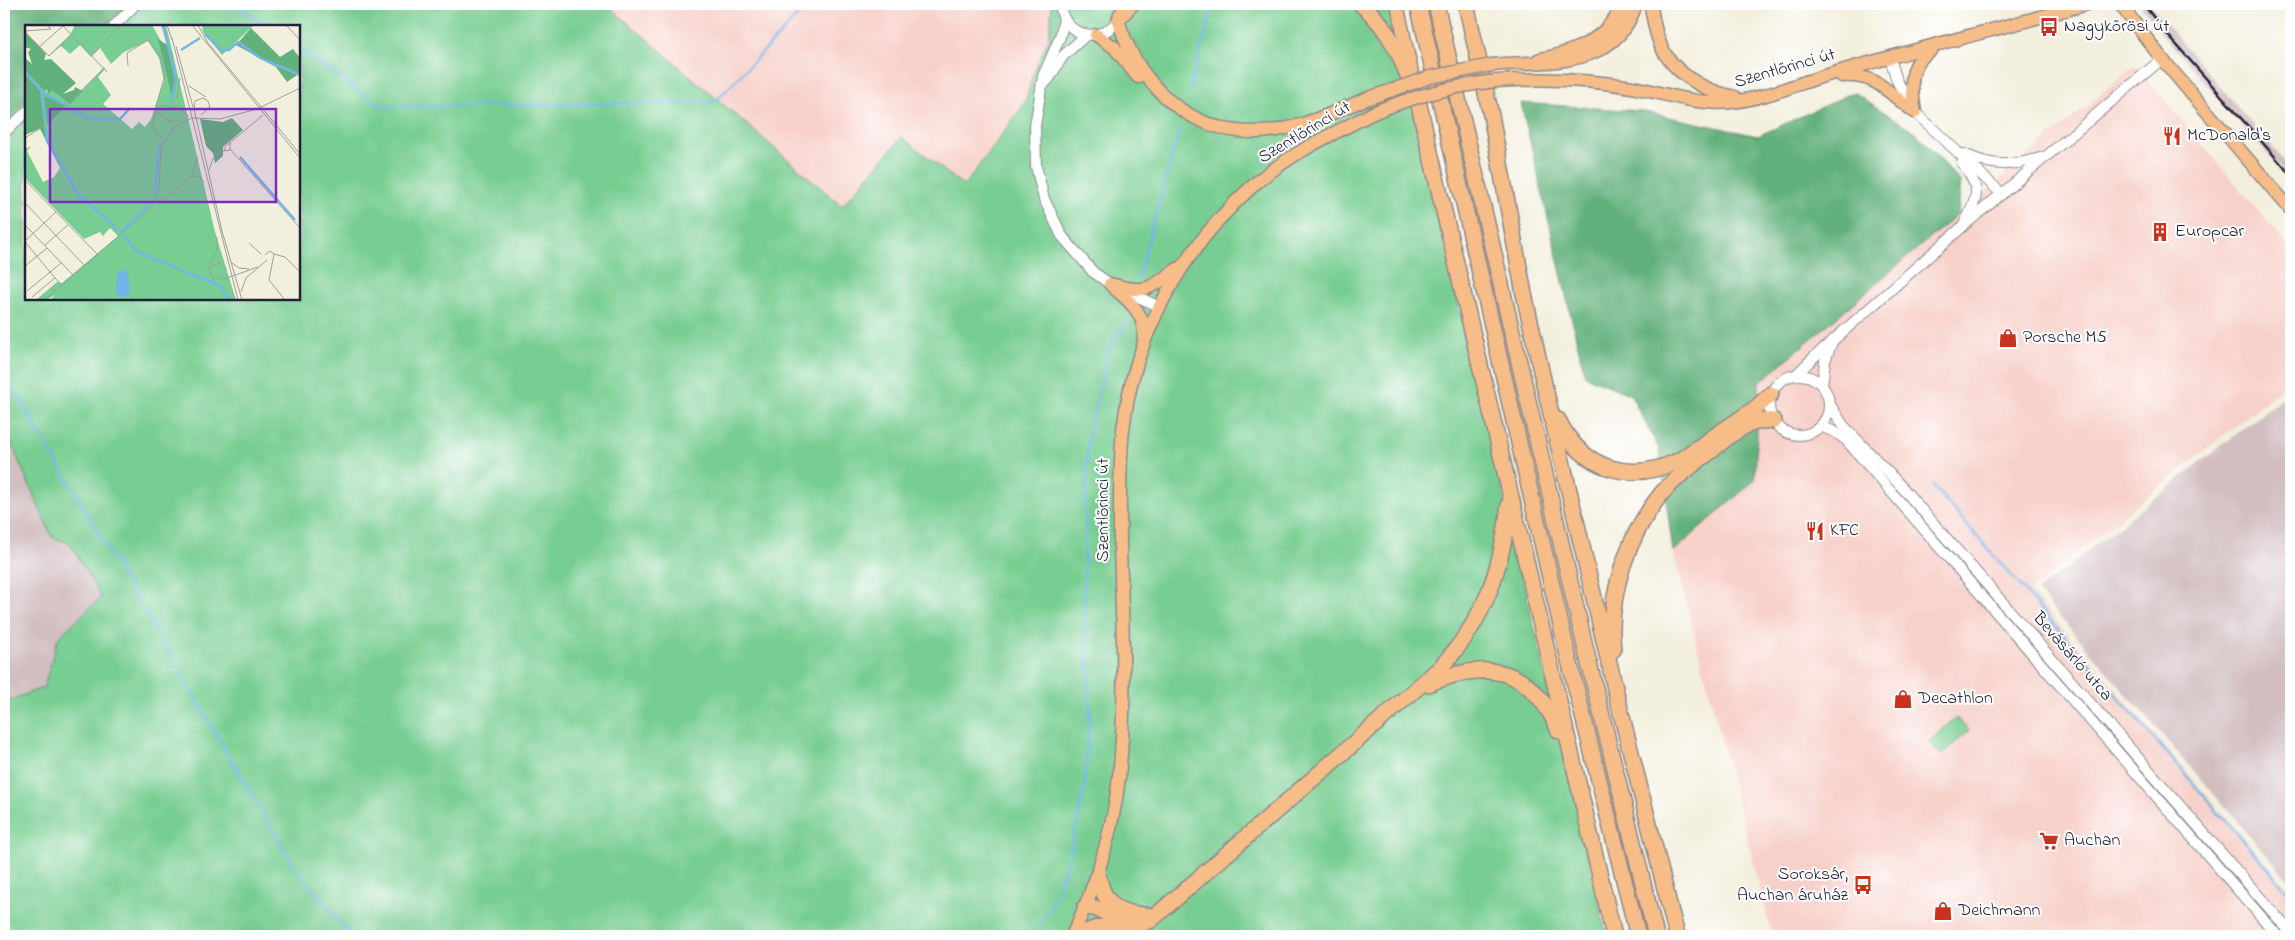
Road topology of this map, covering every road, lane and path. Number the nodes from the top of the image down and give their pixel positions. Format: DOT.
graph roads {
  1 [pos="136,4"];
  2 [pos="1060,4"];
  3 [pos="1361,4"];
  4 [pos="1397,4"];
  5 [pos="1418,4"];
  6 [pos="1436,4"];
  7 [pos="1462,4"];
  8 [pos="1466,4"];
  9 [pos="1624,4"];
  10 [pos="1636,4"];
  11 [pos="1650,4"];
  12 [pos="2120,4"];
  13 [pos="2081,5"];
  14 [pos="1123,11"];
  15 [pos="1064,19"];
  16 [pos="115,25"];
  17 [pos="1090,35"];
  18 [pos="1940,44"];
  19 [pos="1476,49"];
  20 [pos="1890,58"];
  21 [pos="2162,59"];
  22 [pos="1539,61"];
  23 [pos="1829,74"];
  24 [pos="1043,85"];
  25 [pos="1151,85"];
  26 [pos="1747,99"];
  27 [pos="1419,104"];
  28 [pos="1915,112"];
  29 [pos="25,113"];
  30 [pos="4,133"];
  31 [pos="1955,149"];
  32 [pos="2047,156"];
  33 [pos="2002,194"];
  34 [pos="2291,210"];
  35 [pos="1962,228"];
  36 [pos="1181,266"];
  37 [pos="1110,284"];
  38 [pos="1160,307"];
  39 [pos="1834,339"];
  40 [pos="1144,344"];
  41 [pos="1542,375"];
  42 [pos="1796,375"];
  43 [pos="1822,385"];
  44 [pos="1771,394"];
  45 [pos="1829,403"];
  46 [pos="1774,421"];
  47 [pos="1820,426"];
  48 [pos="1510,492"];
  49 [pos="1420,687"];
  50 [pos="1618,701"];
  51 [pos="1572,761"];
  52 [pos="1098,875"];
  53 [pos="1086,907"];
  54 [pos="1156,916"];
  55 [pos="1108,925"];
  56 [pos="2291,933"];
  57 [pos="1072,936"];
  58 [pos="1080,936"];
  59 [pos="1614,936"];
  60 [pos="1638,936"];
  61 [pos="1656,936"];
  62 [pos="1677,936"];
  63 [pos="2278,936"];
  1 -- 16 [label="street"];
  2 -- 15 [label="street"];
  3 -- 27 [label="highway"];
  4 -- 27 [label="main road"];
  5 -- 60 [label="highway"];
  6 -- 61 [label="highway"];
  7 -- 19 [label="main road"];
  8 -- 19 [label="highway"];
  9 -- 22 [label="highway"];
  10 -- 22 [label="main road"];
  11 -- 26 [label="main road"];
  12 -- 21 [label="main road"];
  13 -- 18 [label="main road, Szentlőrinci út"];
  14 -- 17 [label="street"];
  14 -- 25 [label="main road"];
  15 -- 17 [label="street"];
  15 -- 24 [label="street"];
  17 -- 24 [label="street"];
  17 -- 25 [label="main road"];
  18 -- 20 [label="main road, Szentlőrinci út"];
  18 -- 28 [label="main road"];
  19 -- 41 [label="highway"];
  20 -- 23 [label="main road, Szentlőrinci út"];
  20 -- 28 [label="street"];
  21 -- 32 [label="street"];
  21 -- 34 [label="main road"];
  22 -- 25 [label="main road, bridge"];
  23 -- 26 [label="main road, Szentlőrinci út"];
  23 -- 28 [label="main road"];
  24 -- 37 [label="street"];
  26 -- 36 [label="main road, Szentlőrinci út, bridge"];
  27 -- 48 [label="highway"];
  28 -- 31 [label="street"];
  29 -- 30 [label="street"];
  31 -- 32 [label="street"];
  31 -- 33 [label="street"];
  31 -- 35 [label="street"];
  32 -- 33 [label="street"];
  33 -- 35 [label="street"];
  35 -- 39 [label="street"];
  36 -- 37 [label="main road"];
  36 -- 38 [label="main road, Szentlőrinci út"];
  37 -- 38 [label="street"];
  37 -- 40 [label="main road"];
  38 -- 40 [label="main road, Szentlőrinci út"];
  39 -- 42 [label="street"];
  39 -- 43 [label="street"];
  40 -- 52 [label="main road, Szentlőrinci út"];
  41 -- 44 [label="highway"];
  41 -- 50 [label="highway"];
  42 -- 43 [label="street"];
  42 -- 44 [label="street"];
  43 -- 45 [label="street"];
  44 -- 46 [label="street"];
  45 -- 47 [label="street"];
  45 -- 56 [label="street, Bevásárló utca"];
  46 -- 47 [label="street"];
  46 -- 50 [label="highway"];
  47 -- 63 [label="street"];
  48 -- 49 [label="highway"];
  48 -- 51 [label="highway"];
  49 -- 51 [label="highway"];
  49 -- 54 [label="highway"];
  50 -- 62 [label="highway"];
  51 -- 59 [label="highway"];
  52 -- 53 [label="main road, Szentlőrinci út"];
  52 -- 54 [label="highway"];
  53 -- 54 [label="highway"];
  53 -- 55 [label="highway"];
  53 -- 57 [label="main road, Szentlőrinci út"];
  54 -- 55 [label="highway"];
  55 -- 58 [label="highway"];
}
